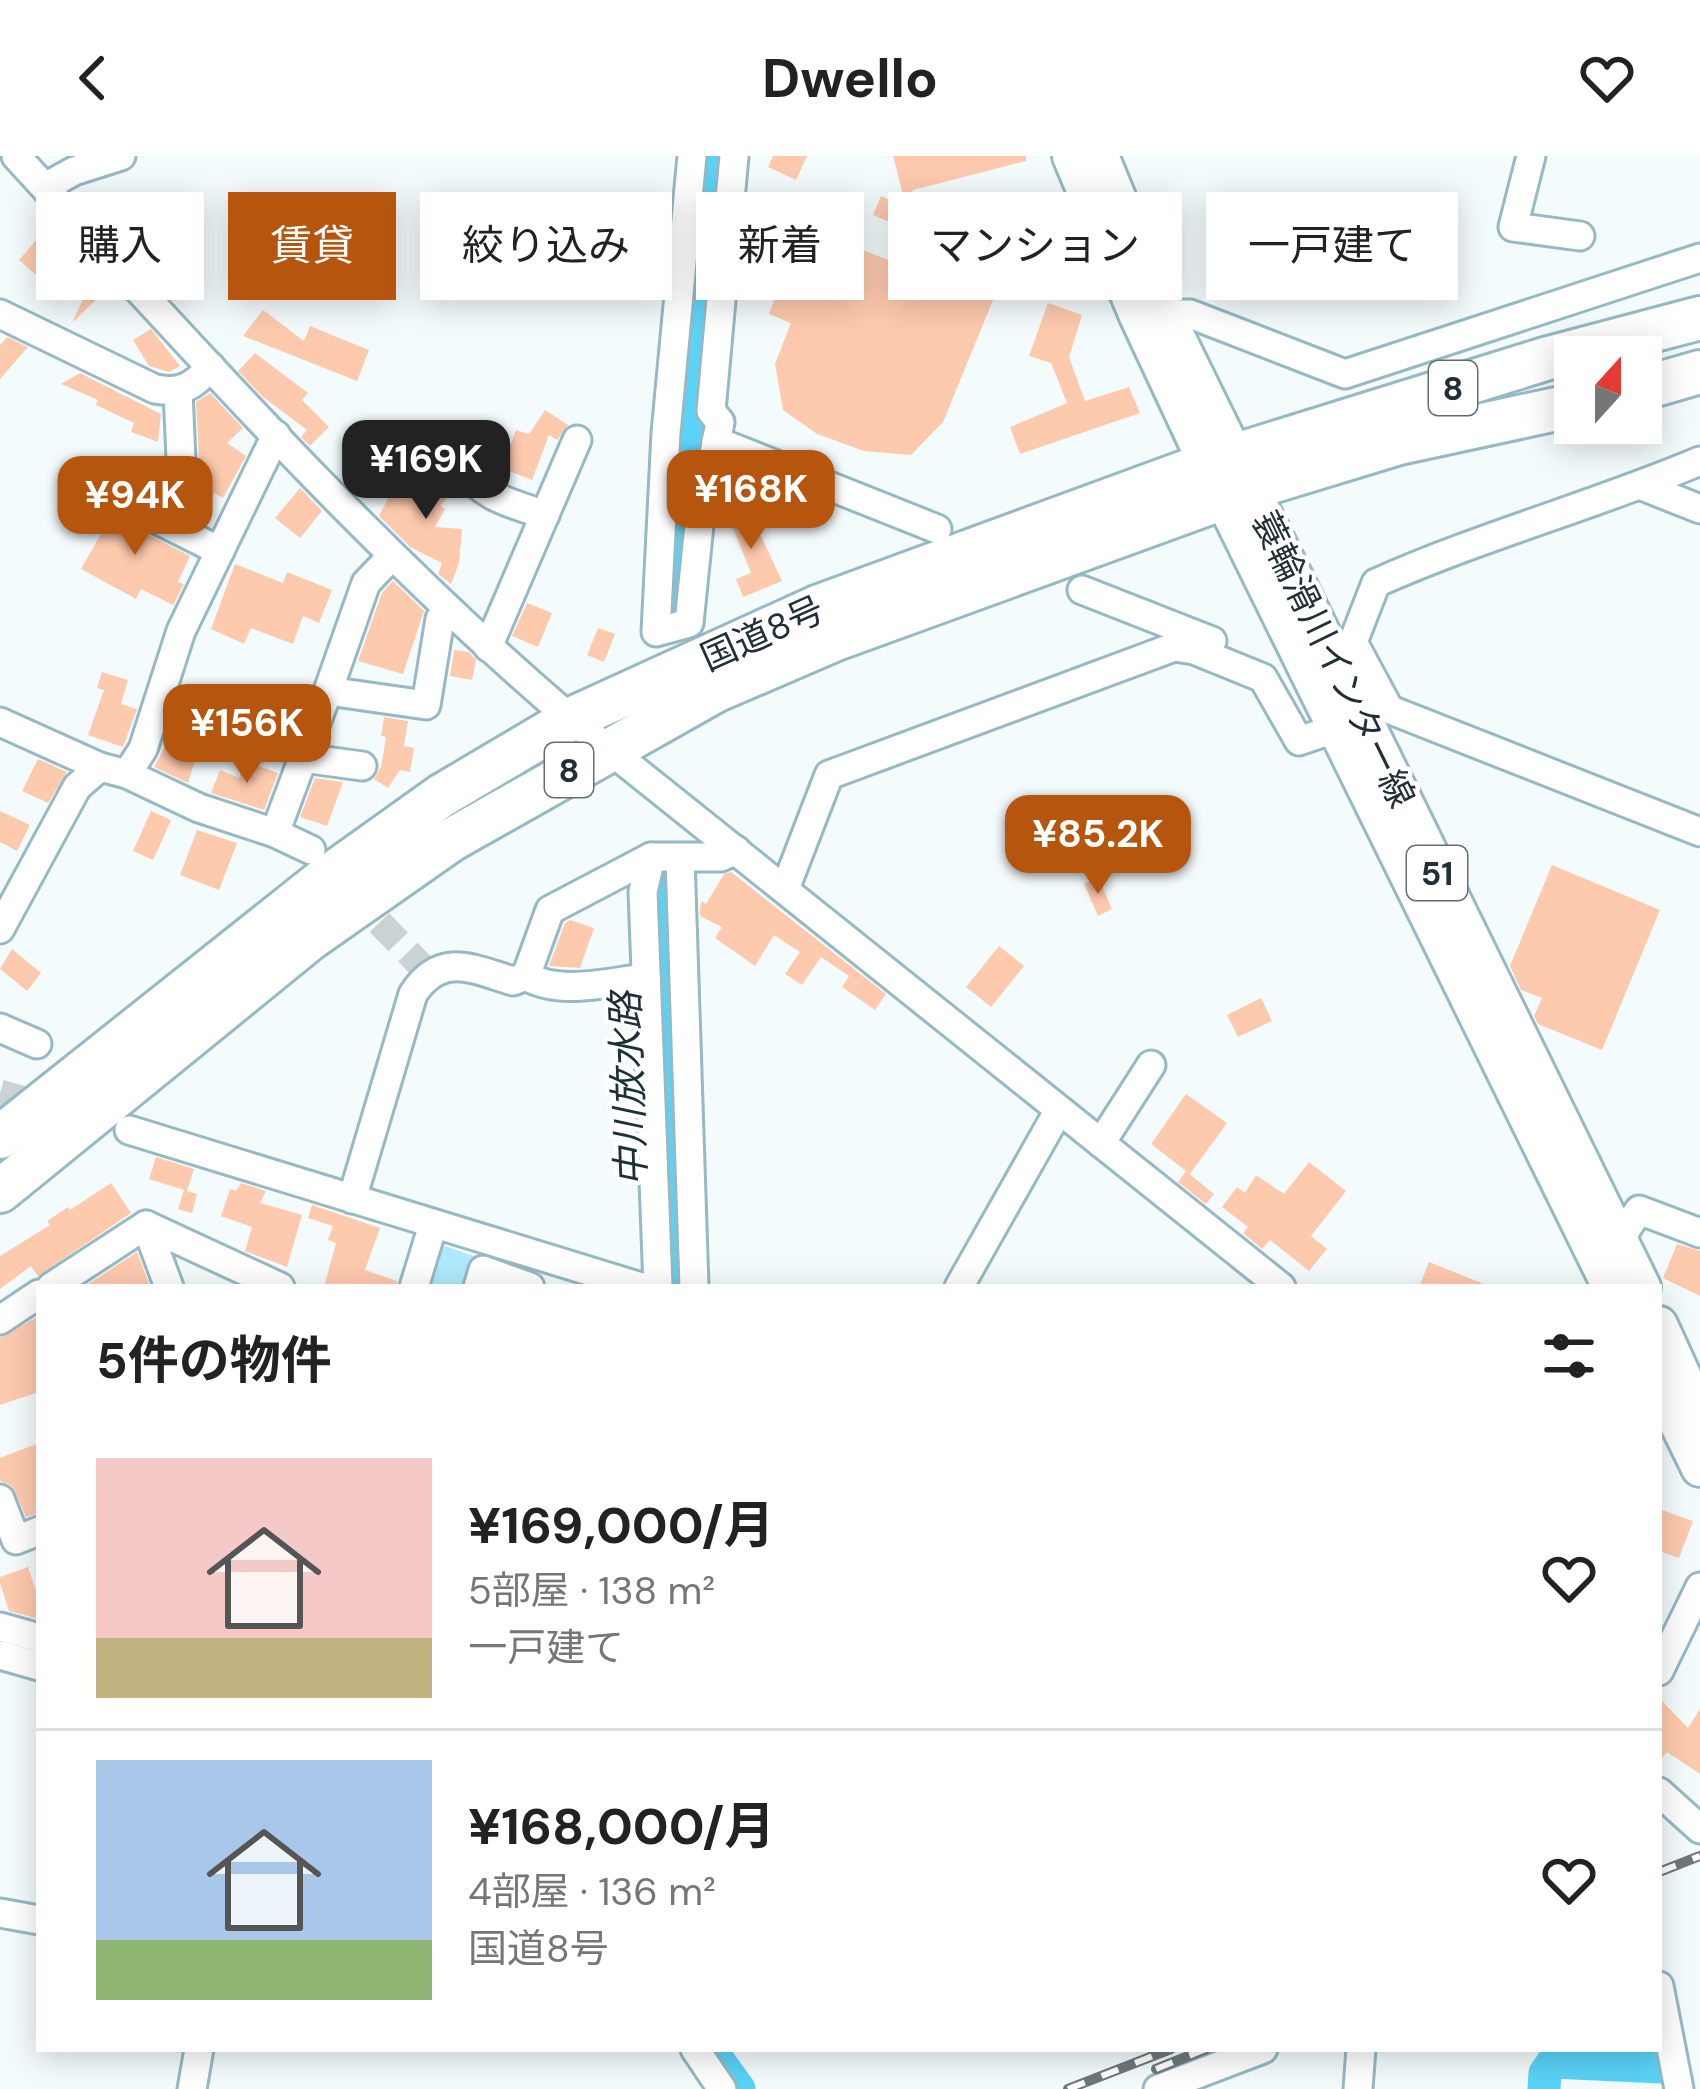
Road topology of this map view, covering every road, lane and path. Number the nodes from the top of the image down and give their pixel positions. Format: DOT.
graph roads {
  1 [pos="16,156"];
  2 [pos="121,156"];
  3 [pos="692,156"];
  4 [pos="734,156"];
  5 [pos="1071,156"];
  6 [pos="1100,156"];
  7 [pos="1531,156"];
  8 [pos="45,187"];
  9 [pos="731,192"];
  10 [pos="1086,192"];
  11 [pos="1580,236"];
  12 [pos="687,251"];
  13 [pos="696,252"];
  14 [pos="1700,258"];
  15 [pos="722,300"];
  16 [pos="1133,300"];
  17 [pos="0,314"];
  18 [pos="1165,314"];
  19 [pos="1700,318"];
  20 [pos="211,367"];
  21 [pos="1700,372"];
  22 [pos="1662,383"];
  23 [pos="178,391"];
  24 [pos="1554,410"];
  25 [pos="276,435"];
  26 [pos="577,440"];
  27 [pos="716,441"];
  28 [pos="1700,461"];
  29 [pos="461,467"];
  30 [pos="1229,477"];
  31 [pos="1642,486"];
  32 [pos="1700,509"];
  33 [pos="545,515"];
  34 [pos="937,529"];
  35 [pos="220,551"];
  36 [pos="392,556"];
  37 [pos="1082,590"];
  38 [pos="447,609"];
  39 [pos="488,646"];
  40 [pos="328,691"];
  41 [pos="571,719"];
  42 [pos="1349,720"];
  43 [pos="0,722"];
  44 [pos="609,749"];
  45 [pos="303,758"];
  46 [pos="362,766"];
  47 [pos="114,770"];
  48 [pos="1700,832"];
  49 [pos="275,833"];
  50 [pos="311,850"];
  51 [pos="736,850"];
  52 [pos="651,857"];
  53 [pos="680,858"];
  54 [pos="785,889"];
  55 [pos="0,929"];
  56 [pos="526,976"];
  57 [pos="646,978"];
  58 [pos="0,1028"];
  59 [pos="37,1044"];
  60 [pos="1151,1065"];
  61 [pos="1059,1110"];
  62 [pos="128,1130"];
  63 [pos="0,1137"];
  64 [pos="1100,1143"];
  65 [pos="0,1190"];
  66 [pos="352,1199"];
  67 [pos="146,1225"];
  68 [pos="433,1225"];
  69 [pos="1700,1233"];
  70 [pos="489,1241"];
  71 [pos="1602,1268"];
  72 [pos="480,1279"];
  73 [pos="56,1284"];
  74 [pos="169,1284"];
  75 [pos="274,1284"];
  76 [pos="415,1284"];
  77 [pos="511,1284"];
  78 [pos="632,1284"];
  79 [pos="639,1284"];
  80 [pos="694,1284"];
  81 [pos="961,1284"];
  82 [pos="1277,1284"];
  83 [pos="1636,1284"];
  84 [pos="36,1296"];
  85 [pos="0,1319"];
  86 [pos="1662,1332"];
  87 [pos="1662,1390"];
  88 [pos="1700,1415"];
  89 [pos="1700,1468"];
  90 [pos="0,1498"];
  91 [pos="18,1539"];
  92 [pos="1700,1587"];
  93 [pos="0,1627"];
  94 [pos="36,1637"];
  95 [pos="0,1655"];
  96 [pos="36,1665"];
  97 [pos="1662,1665"];
  98 [pos="1662,1795"];
  99 [pos="1700,1829"];
  100 [pos="0,1913"];
  101 [pos="36,1919"];
  102 [pos="1662,2001"];
  103 [pos="198,2052"];
  104 [pos="697,2052"];
  105 [pos="1255,2052"];
  106 [pos="1361,2052"];
  107 [pos="192,2089"];
  108 [pos="722,2089"];
  109 [pos="1158,2089"];
  110 [pos="1358,2089"];
  111 [pos="1679,2089"];
  1 -- 8 [label="street"];
  2 -- 8 [label="street"];
  3 -- 12 [label="street"];
  4 -- 9 [label="street"];
  5 -- 10 [label="main road, 蓑輪滑川インター線 / 51"];
  6 -- 18 [label="main road, 蓑輪滑川インター線 / 51"];
  7 -- 11 [label="street"];
  8 -- 20 [label="street"];
  12 -- 13 [label="street"];
  12 -- 27 [label="street"];
  14 -- 18 [label="street"];
  15 -- 27 [label="street"];
  16 -- 30 [label="main road, 蓑輪滑川インター線 / 51"];
  17 -- 23 [label="street"];
  18 -- 30 [label="main road, 蓑輪滑川インター線 / 51"];
  19 -- 30 [label="highway, 国道8号 / 8"];
  20 -- 23 [label="street"];
  20 -- 25 [label="street"];
  21 -- 22 [label="highway"];
  23 -- 35 [label="street"];
  24 -- 30 [label="highway, 国道8号 / 8"];
  25 -- 35 [label="street"];
  25 -- 36 [label="street"];
  26 -- 33 [label="street"];
  27 -- 34 [label="street"];
  28 -- 31 [label="street"];
  29 -- 33 [label="street"];
  30 -- 41 [label="highway, 国道8号 / 8"];
  30 -- 42 [label="main road, 蓑輪滑川インター線 / 51"];
  30 -- 44 [label="highway, 国道8号 / 8"];
  31 -- 32 [label="street"];
  31 -- 42 [label="street"];
  33 -- 39 [label="street"];
  35 -- 47 [label="street"];
  36 -- 38 [label="street"];
  36 -- 40 [label="street"];
  37 -- 42 [label="street"];
  38 -- 39 [label="street"];
  38 -- 40 [label="street"];
  39 -- 41 [label="street"];
  40 -- 45 [label="street"];
  41 -- 44 [label="street"];
  41 -- 63 [label="highway, 国道8号 / 8"];
  42 -- 48 [label="street"];
  42 -- 54 [label="street"];
  42 -- 71 [label="main road, 蓑輪滑川インター線 / 51"];
  43 -- 47 [label="street"];
  44 -- 51 [label="street"];
  44 -- 65 [label="highway, 国道8号 / 8"];
  45 -- 46 [label="street"];
  45 -- 49 [label="street"];
  47 -- 49 [label="street"];
  47 -- 55 [label="street"];
  49 -- 50 [label="street"];
  51 -- 53 [label="street"];
  51 -- 54 [label="street"];
  52 -- 53 [label="street"];
  52 -- 56 [label="street"];
  52 -- 57 [label="street"];
  53 -- 80 [label="street"];
  54 -- 61 [label="street"];
  56 -- 57 [label="street"];
  56 -- 66 [label="street"];
  57 -- 79 [label="street"];
  58 -- 59 [label="street"];
  60 -- 64 [label="street"];
  61 -- 64 [label="street"];
  61 -- 81 [label="street"];
  62 -- 66 [label="street"];
  64 -- 82 [label="street"];
  66 -- 68 [label="street"];
  67 -- 73 [label="street"];
  67 -- 74 [label="street"];
  67 -- 75 [label="street"];
  68 -- 70 [label="street"];
  68 -- 76 [label="street"];
  69 -- 71 [label="street"];
  70 -- 72 [label="street"];
  70 -- 78 [label="street"];
  71 -- 83 [label="main road, 蓑輪滑川インター線 / 51"];
  72 -- 77 [label="street"];
  84 -- 85 [label="street"];
  86 -- 88 [label="main road"];
  87 -- 89 [label="main road"];
  90 -- 91 [label="street"];
  92 -- 97 [label="street"];
  93 -- 94 [label="street"];
  95 -- 96 [label="street"];
  98 -- 99 [label="street"];
  100 -- 101 [label="street"];
  102 -- 111 [label="street"];
  103 -- 107 [label="street"];
  104 -- 108 [label="street"];
  105 -- 109 [label="street"];
  106 -- 110 [label="street"];
}
